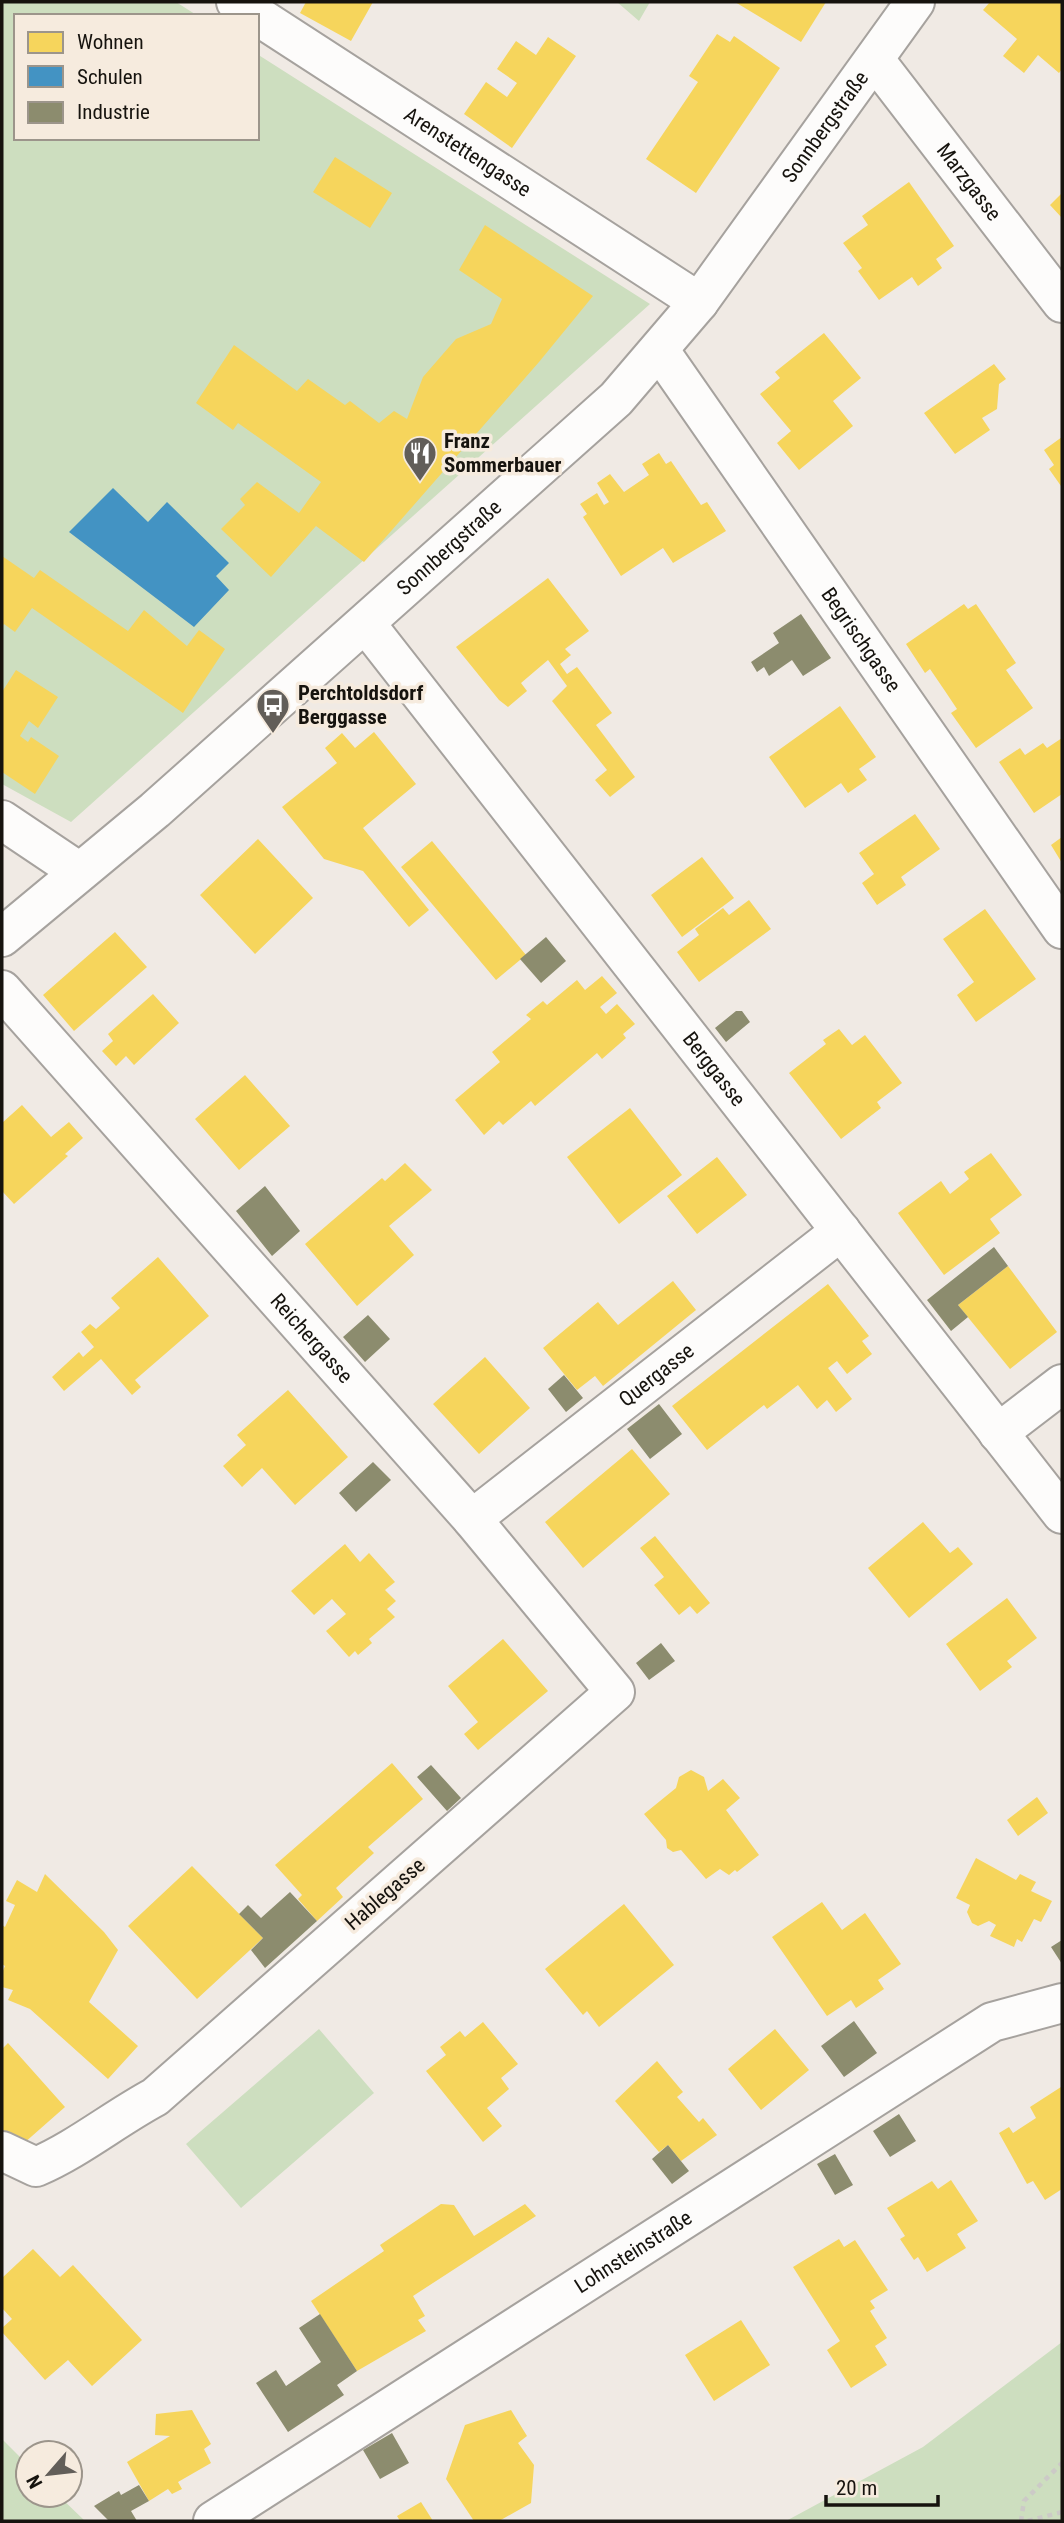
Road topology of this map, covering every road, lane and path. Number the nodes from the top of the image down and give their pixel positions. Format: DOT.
graph roads {
  1 [pos="236,2"];
  2 [pos="915,2"];
  3 [pos="255,14"];
  4 [pos="259,17"];
  5 [pos="875,60"];
  6 [pos="699,302"];
  7 [pos="1062,303"];
  8 [pos="660,351"];
  9 [pos="366,624"];
  10 [pos="2,820"];
  11 [pos="78,871"];
  12 [pos="1062,929"];
  13 [pos="2,937"];
  14 [pos="2,990"];
  15 [pos="841,1231"];
  16 [pos="1062,1384"];
  17 [pos="998,1433"];
  18 [pos="1062,1514"];
  19 [pos="472,1519"];
  20 [pos="615,1692"];
  21 [pos="1062,2003"];
  22 [pos="2,2151"];
  23 [pos="1062,2463"];
  24 [pos="1060,2513"];
  25 [pos="213,2521"];
  26 [pos="1021,2521"];
  27 [pos="1028,2521"];
  28 [pos="1054,2521"];
  1 -- 3 [label="street, Arenstettengasse"];
  2 -- 5 [label="street, Sonnbergstraße"];
  4 -- 6 [label="street, Arenstettengasse"];
  5 -- 6 [label="street, Sonnbergstraße"];
  5 -- 7 [label="street, Marzgasse"];
  6 -- 8 [label="street, Sonnbergstraße"];
  8 -- 9 [label="street, Sonnbergstraße"];
  8 -- 12 [label="street, Begrischgasse"];
  9 -- 11 [label="street, Sonnbergstraße"];
  9 -- 15 [label="street, Berggasse"];
  10 -- 11 [label="street"];
  11 -- 13 [label="street, Sonnbergstraße"];
  14 -- 19 [label="street, Reichergasse"];
  15 -- 17 [label="street, Berggasse"];
  15 -- 19 [label="street, Quergasse"];
  16 -- 17 [label="street"];
  17 -- 18 [label="street, Berggasse"];
  19 -- 20 [label="street, Reichergasse"];
  20 -- 22 [label="street, Hablegasse"];
  21 -- 25 [label="street, Lohnsteinstraße"];
  23 -- 26 [label="path"];
  24 -- 27 [label="path"];
  24 -- 28 [label="path"];
}
